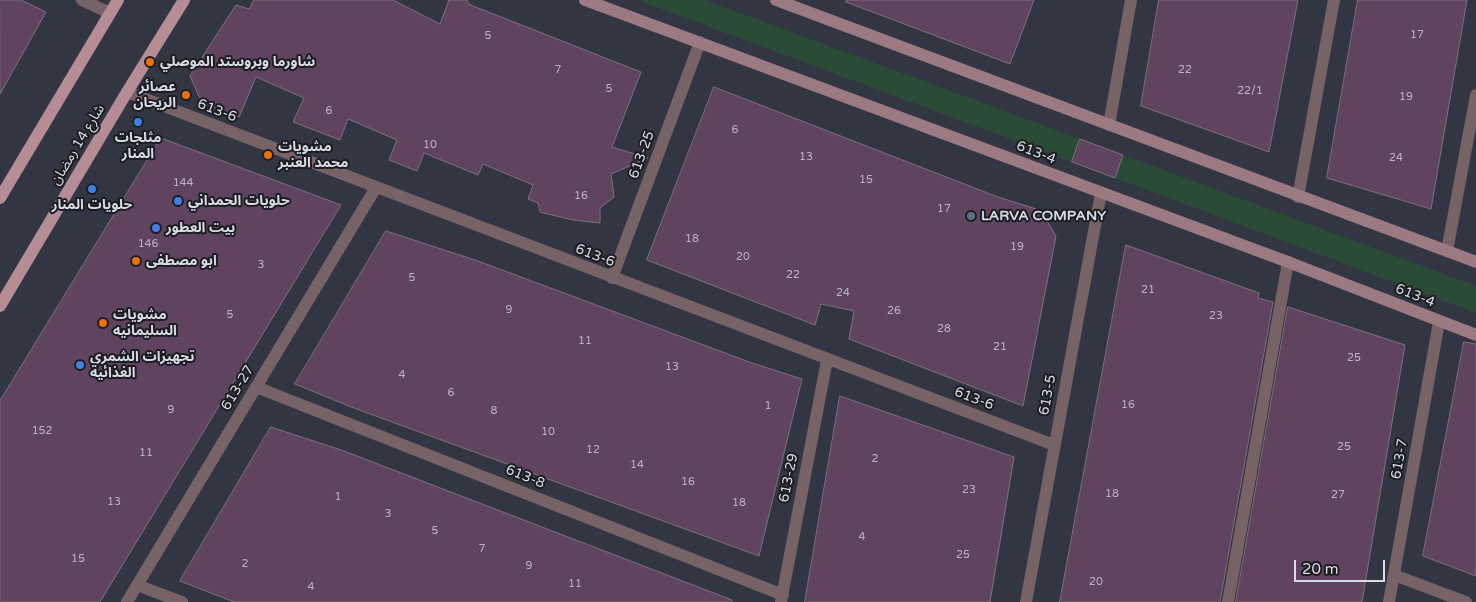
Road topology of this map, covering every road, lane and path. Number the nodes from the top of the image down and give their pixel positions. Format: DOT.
graph roads {
  1 [pos="82,0"];
  2 [pos="118,0"];
  3 [pos="184,0"];
  4 [pos="585,0"];
  5 [pos="776,0"];
  6 [pos="1131,0"];
  7 [pos="1334,0"];
  8 [pos="110,13"];
  9 [pos="700,42"];
  10 [pos="127,92"];
  11 [pos="1476,95"];
  12 [pos="1109,125"];
  13 [pos="375,188"];
  14 [pos="1101,194"];
  15 [pos="1298,197"];
  16 [pos="0,198"];
  17 [pos="1447,252"];
  18 [pos="1288,262"];
  19 [pos="1476,262"];
  20 [pos="612,278"];
  21 [pos="0,306"];
  22 [pos="1440,322"];
  23 [pos="1476,336"];
  24 [pos="827,360"];
  25 [pos="256,387"];
  26 [pos="1054,445"];
  27 [pos="1394,575"];
  28 [pos="137,585"];
  29 [pos="782,598"];
  30 [pos="127,602"];
  31 [pos="182,602"];
  32 [pos="1026,602"];
  33 [pos="1228,602"];
  34 [pos="1389,602"];
  35 [pos="1466,602"];
  1 -- 8 [label="street"];
  2 -- 8 [label="main road"];
  3 -- 10 [label="main road, شارع 14 رمضان"];
  4 -- 9 [label="street, 613-4"];
  5 -- 12 [label="street"];
  6 -- 12 [label="street"];
  7 -- 15 [label="street"];
  8 -- 16 [label="main road"];
  9 -- 14 [label="street, 613-4"];
  9 -- 20 [label="street, 613-25"];
  10 -- 13 [label="street, 613-6"];
  10 -- 21 [label="main road, شارع 14 رمضان"];
  11 -- 17 [label="street"];
  12 -- 15 [label="street"];
  13 -- 20 [label="street, 613-6"];
  13 -- 25 [label="street, 613-27"];
  14 -- 18 [label="street, 613-4"];
  14 -- 26 [label="street, 613-5"];
  15 -- 17 [label="street"];
  17 -- 19 [label="street"];
  18 -- 22 [label="street, 613-4"];
  18 -- 33 [label="street"];
  20 -- 24 [label="street, 613-6"];
  22 -- 23 [label="street, 613-4"];
  22 -- 27 [label="street, 613-7"];
  24 -- 26 [label="street, 613-6"];
  24 -- 29 [label="street, 613-29"];
  25 -- 28 [label="street, 613-27"];
  25 -- 29 [label="street, 613-8"];
  26 -- 32 [label="street, 613-5"];
  27 -- 34 [label="street, 613-7"];
  27 -- 35 [label="street"];
  28 -- 30 [label="street, 613-27"];
  28 -- 31 [label="street"];
}
